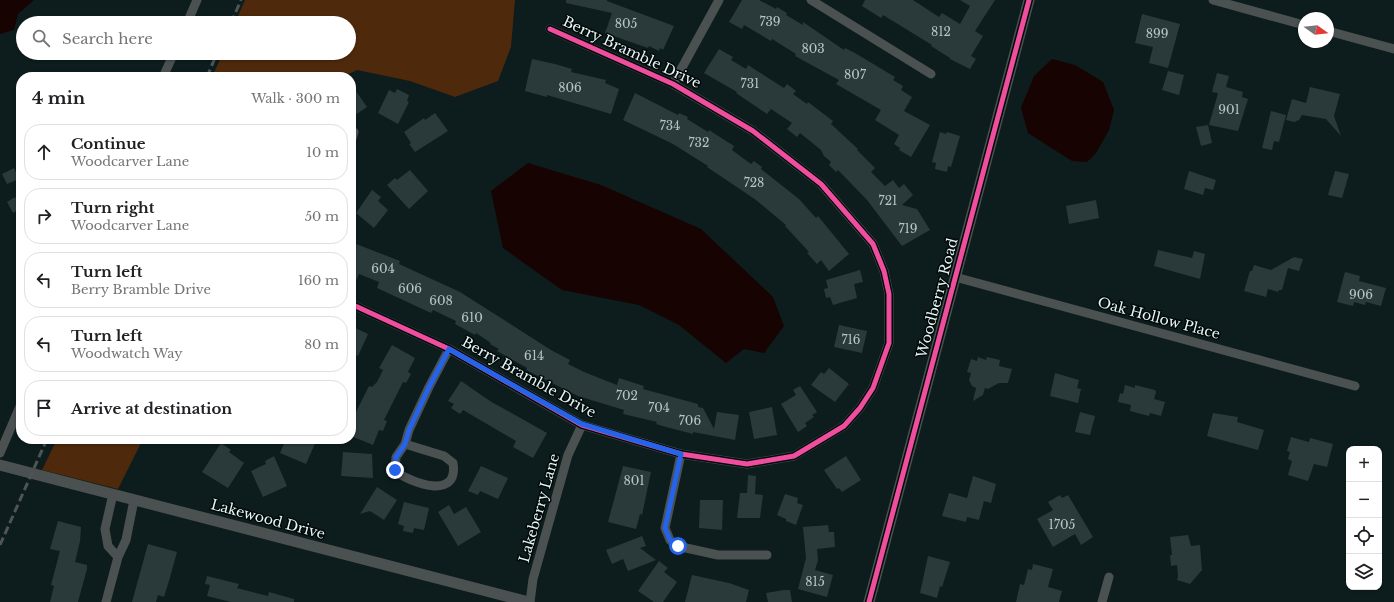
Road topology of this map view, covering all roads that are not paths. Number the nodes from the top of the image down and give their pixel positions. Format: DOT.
graph roads {
  1 [pos="197,0"];
  2 [pos="719,0"];
  3 [pos="811,0"];
  4 [pos="1029,0"];
  5 [pos="1213,0"];
  6 [pos="190,16"];
  7 [pos="1298,22"];
  8 [pos="550,29"];
  9 [pos="1334,33"];
  10 [pos="1394,49"];
  11 [pos="171,60"];
  12 [pos="165,72"];
  13 [pos="931,74"];
  14 [pos="673,84"];
  15 [pos="955,277"];
  16 [pos="356,306"];
  17 [pos="449,349"];
  18 [pos="1355,386"];
  19 [pos="16,415"];
  20 [pos="582,424"];
  21 [pos="405,444"];
  22 [pos="0,452"];
  23 [pos="681,454"];
  24 [pos="0,465"];
  25 [pos="113,494"];
  26 [pos="134,500"];
  27 [pos="767,555"];
  28 [pos="118,557"];
  29 [pos="1109,577"];
  30 [pos="106,602"];
  31 [pos="529,602"];
  32 [pos="869,602"];
  33 [pos="1102,602"];
  1 -- 6 [label="street"];
  2 -- 14 [label="street"];
  3 -- 13 [label="street"];
  4 -- 15 [label="street, Woodberry Road"];
  5 -- 7 [label="street"];
  8 -- 14 [label="street, Berry Bramble Drive"];
  9 -- 10 [label="street"];
  11 -- 12 [label="street"];
  14 -- 23 [label="street, Berry Bramble Drive"];
  15 -- 18 [label="street, Oak Hollow Place"];
  15 -- 32 [label="street, Woodberry Road"];
  16 -- 17 [label="street, Berry Bramble Drive"];
  17 -- 20 [label="street, Berry Bramble Drive"];
  17 -- 21 [label="street"];
  19 -- 22 [label="street"];
  20 -- 23 [label="street, Berry Bramble Drive"];
  20 -- 31 [label="street, Lakeberry Lane"];
  21 -- 21 [label="street"];
  23 -- 27 [label="street"];
  24 -- 25 [label="street, Lakewood Drive"];
  25 -- 26 [label="street, Lakewood Drive"];
  25 -- 28 [label="street"];
  26 -- 28 [label="street"];
  26 -- 31 [label="street, Lakewood Drive"];
  28 -- 30 [label="street"];
  29 -- 33 [label="street"];
}
